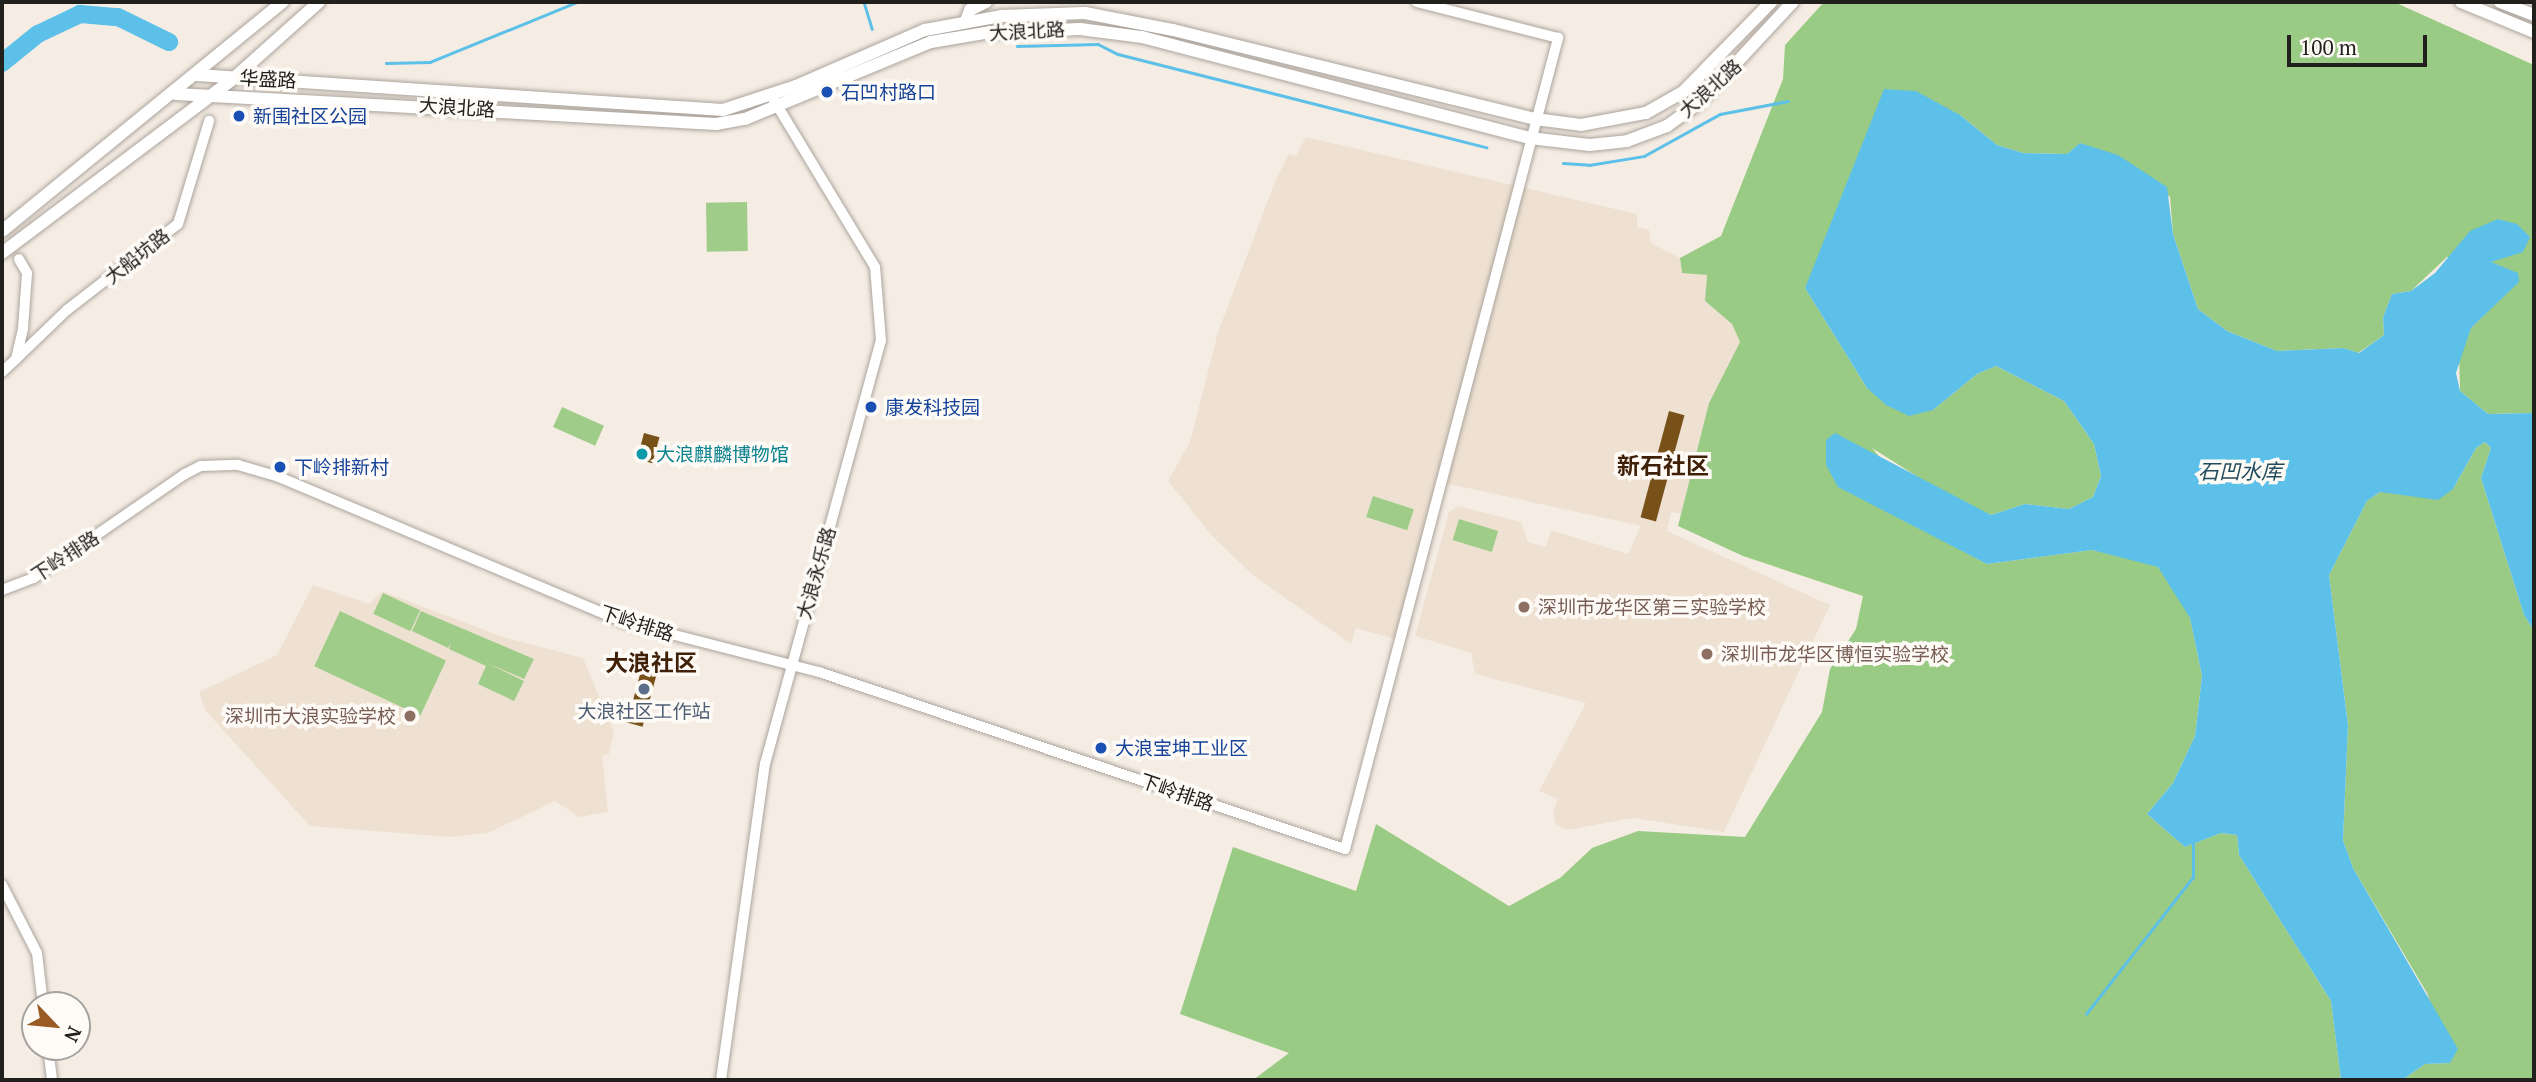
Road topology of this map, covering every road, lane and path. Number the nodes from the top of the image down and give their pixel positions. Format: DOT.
graph roads {
  1 [pos="284,2"];
  2 [pos="319,2"];
  3 [pos="986,2"];
  4 [pos="1417,2"];
  5 [pos="1771,2"];
  6 [pos="1794,2"];
  7 [pos="2462,2"];
  8 [pos="2500,2"];
  9 [pos="2530,2"];
  10 [pos="2534,10"];
  11 [pos="2534,15"];
  12 [pos="966,21"];
  13 [pos="2534,32"];
  14 [pos="197,75"];
  15 [pos="234,78"];
  16 [pos="339,82"];
  17 [pos="176,94"];
  18 [pos="212,95"];
  19 [pos="772,101"];
  20 [pos="1535,119"];
  21 [pos="209,121"];
  22 [pos="1530,138"];
  23 [pos="2,231"];
  24 [pos="2,253"];
  25 [pos="19,259"];
  26 [pos="16,359"];
  27 [pos="2,372"];
  28 [pos="2,590"];
  29 [pos="789,664"];
  30 [pos="2,885"];
  31 [pos="41,991"];
  32 [pos="50,1061"];
  33 [pos="52,1080"];
  34 [pos="721,1080"];
  1 -- 14 [label="main road"];
  2 -- 15 [label="main road"];
  3 -- 12 [label="main road"];
  4 -- 20 [label="street"];
  5 -- 20 [label="main road, 大浪北路"];
  6 -- 22 [label="main road, 大浪北路"];
  7 -- 13 [label="main road"];
  8 -- 11 [label="main road"];
  9 -- 10 [label="main road"];
  12 -- 19 [label="main road, 大浪北路"];
  12 -- 20 [label="main road, 大浪北路"];
  14 -- 15 [label="main road, 华盛路"];
  14 -- 17 [label="main road"];
  15 -- 16 [label="main road, 华盛路"];
  15 -- 18 [label="main road"];
  16 -- 19 [label="main road, 大浪北路"];
  17 -- 18 [label="main road, 华盛路"];
  17 -- 23 [label="main road"];
  18 -- 19 [label="main road, 大浪北路"];
  18 -- 24 [label="main road"];
  19 -- 22 [label="main road, 大浪北路"];
  19 -- 29 [label="street, 大浪永乐路"];
  20 -- 22 [label="street"];
  21 -- 26 [label="street, 大船坑路"];
  22 -- 29 [label="street, 下岭排路"];
  25 -- 26 [label="street"];
  26 -- 27 [label="street, 大船坑路"];
  28 -- 29 [label="street, 下岭排路"];
  29 -- 34 [label="street, 大浪永乐路"];
  30 -- 31 [label="street"];
  32 -- 33 [label="street"];
}
